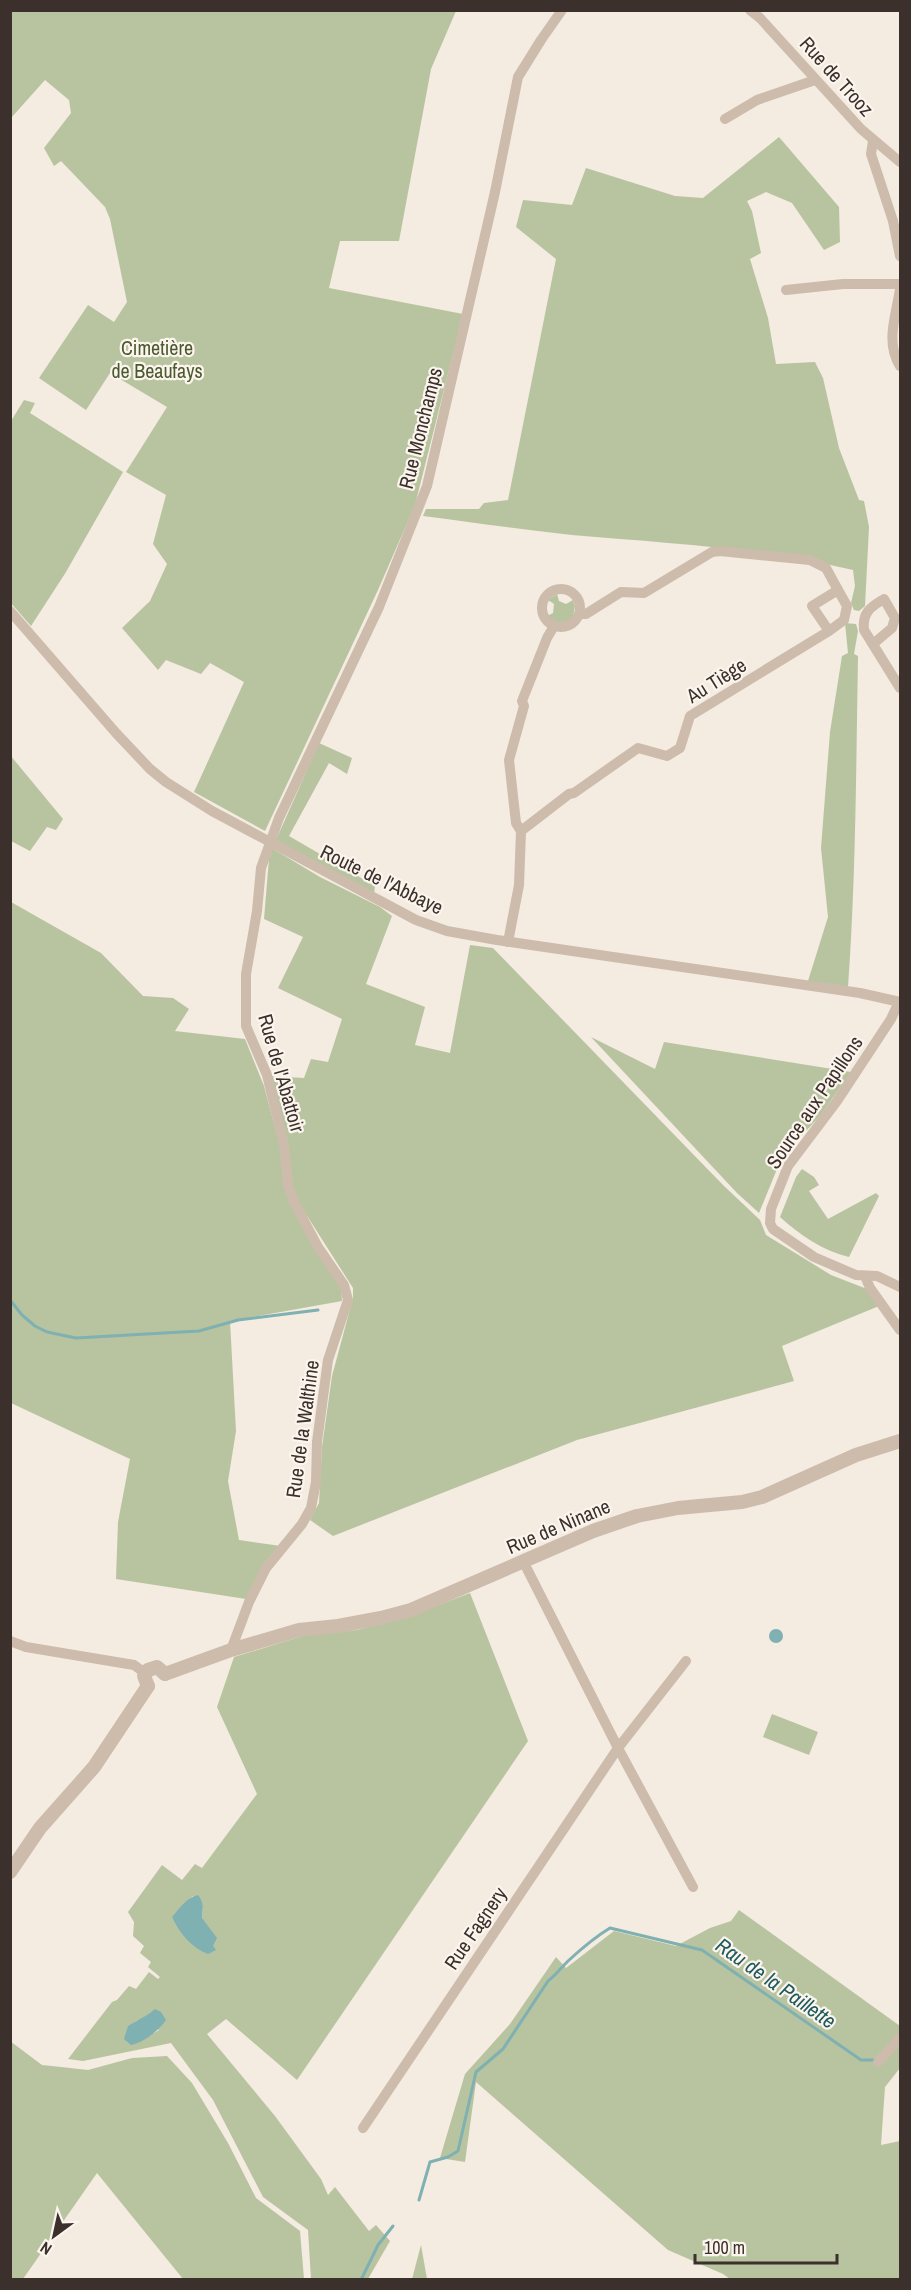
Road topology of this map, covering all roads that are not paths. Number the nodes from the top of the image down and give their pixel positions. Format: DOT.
graph roads {
  1 [pos="562,10"];
  2 [pos="750,10"];
  3 [pos="816,80"];
  4 [pos="725,119"];
  5 [pos="873,141"];
  6 [pos="900,162"];
  7 [pos="900,256"];
  8 [pos="900,286"];
  9 [pos="786,290"];
  10 [pos="900,366"];
  11 [pos="838,590"];
  12 [pos="10,611"];
  13 [pos="579,614"];
  14 [pos="554,626"];
  15 [pos="829,631"];
  16 [pos="873,644"];
  17 [pos="900,688"];
  18 [pos="521,831"];
  19 [pos="269,841"];
  20 [pos="508,942"];
  21 [pos="899,1002"];
  22 [pos="865,1276"];
  23 [pos="900,1287"];
  24 [pos="348,1300"];
  25 [pos="900,1330"];
  26 [pos="900,1441"];
  27 [pos="523,1561"];
  28 [pos="10,1641"];
  29 [pos="231,1650"];
  30 [pos="686,1661"];
  31 [pos="147,1679"];
  32 [pos="618,1748"];
  33 [pos="10,1872"];
  34 [pos="693,1887"];
  35 [pos="900,2038"];
  36 [pos="878,2062"];
  37 [pos="363,2128"];
  1 -- 19 [label="street, Rue Monchamps"];
  2 -- 3 [label="street, Rue de Trooz"];
  3 -- 4 [label="street"];
  3 -- 5 [label="street, Rue de Trooz"];
  5 -- 6 [label="street, Rue de Trooz"];
  5 -- 7 [label="street"];
  8 -- 9 [label="street"];
  8 -- 10 [label="street"];
  11 -- 13 [label="street, Au Tiège"];
  11 -- 15 [label="street, Au Tiège"];
  11 -- 15 [label="street"];
  12 -- 19 [label="street, Route de l'Abbaye"];
  13 -- 14 [label="street, Au Tiège"];
  13 -- 14 [label="street"];
  14 -- 18 [label="street"];
  15 -- 18 [label="street, Au Tiège"];
  16 -- 17 [label="street"];
  18 -- 20 [label="street"];
  19 -- 20 [label="street, Route de l'Abbaye"];
  19 -- 24 [label="street, Rue de l'Abattoir"];
  20 -- 21 [label="street, Route de l'Abbaye"];
  21 -- 22 [label="street, Source aux Papillons"];
  22 -- 23 [label="street, Source aux Papillons"];
  22 -- 25 [label="street"];
  24 -- 29 [label="street, Rue de la Walthine"];
  26 -- 27 [label="street, Rue de Ninane"];
  27 -- 29 [label="street, Rue de Ninane"];
  27 -- 32 [label="street"];
  28 -- 31 [label="street"];
  29 -- 31 [label="street, Rue de Ninane"];
  30 -- 32 [label="street, Rue Fagnery"];
  31 -- 33 [label="street"];
  32 -- 34 [label="street"];
  32 -- 37 [label="street, Rue Fagnery"];
  35 -- 36 [label="street"];
}
